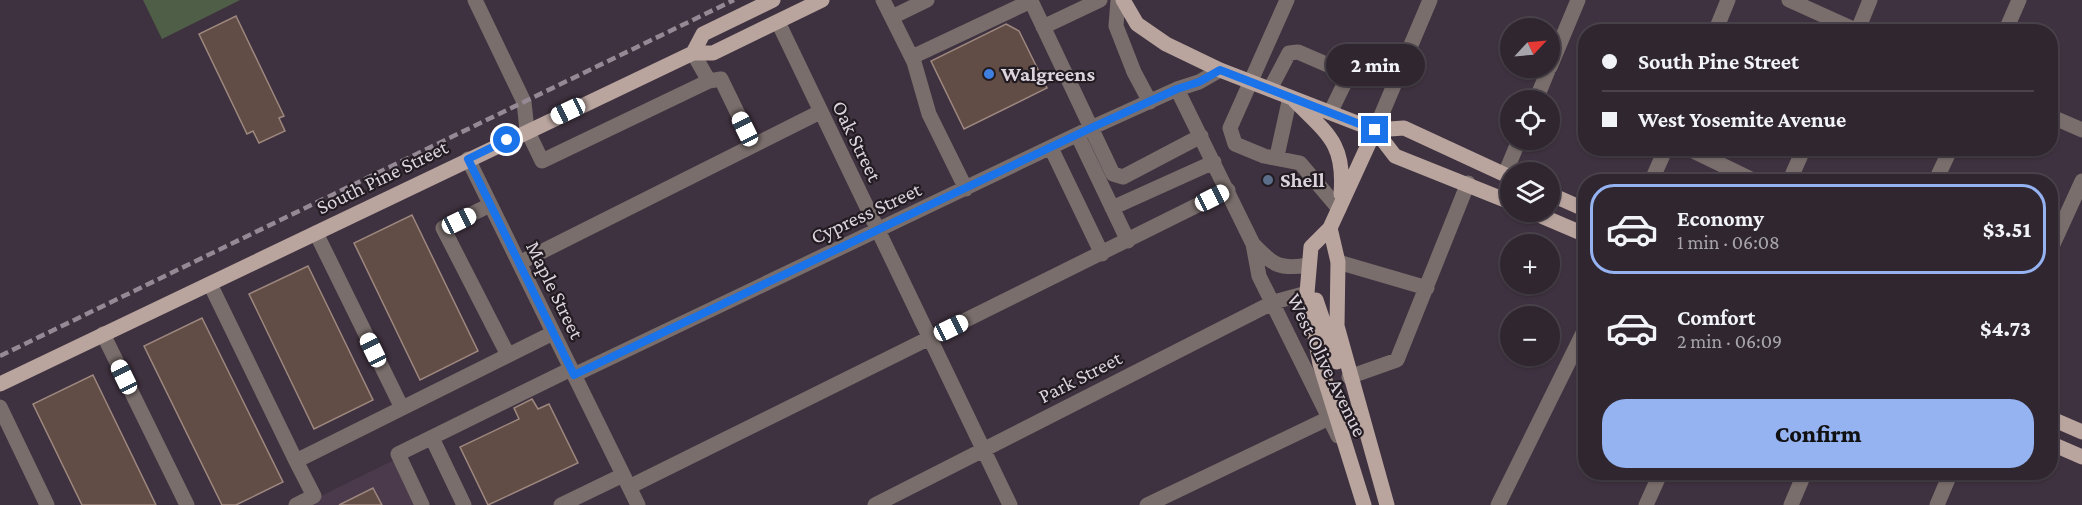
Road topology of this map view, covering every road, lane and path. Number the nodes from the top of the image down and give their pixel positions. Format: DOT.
graph roads {
  1 [pos="476,0"];
  2 [pos="774,0"];
  3 [pos="801,0"];
  4 [pos="822,0"];
  5 [pos="883,0"];
  6 [pos="927,0"];
  7 [pos="1100,0"];
  8 [pos="1118,0"];
  9 [pos="1123,0"];
  10 [pos="1287,0"];
  11 [pos="1430,0"];
  12 [pos="1578,0"];
  13 [pos="1728,0"];
  14 [pos="1789,0"];
  15 [pos="1870,0"];
  16 [pos="2019,0"];
  17 [pos="1030,1"];
  18 [pos="892,17"];
  19 [pos="778,22"];
  20 [pos="1718,24"];
  21 [pos="1842,24"];
  22 [pos="1861,24"];
  23 [pos="2008,24"];
  24 [pos="1043,27"];
  25 [pos="1560,42"];
  26 [pos="696,52"];
  27 [pos="912,57"];
  28 [pos="1220,70"];
  29 [pos="1349,74"];
  30 [pos="709,81"];
  31 [pos="1395,81"];
  32 [pos="1251,82"];
  33 [pos="1177,89"];
  34 [pos="1270,89"];
  35 [pos="1290,97"];
  36 [pos="1150,102"];
  37 [pos="1331,111"];
  38 [pos="819,112"];
  39 [pos="2058,120"];
  40 [pos="1093,127"];
  41 [pos="527,130"];
  42 [pos="1375,130"];
  43 [pos="2082,130"];
  44 [pos="1078,136"];
  45 [pos="1201,136"];
  46 [pos="753,145"];
  47 [pos="1052,148"];
  48 [pos="1277,156"];
  49 [pos="1663,156"];
  50 [pos="1703,156"];
  51 [pos="1800,156"];
  52 [pos="1947,156"];
  53 [pos="468,159"];
  54 [pos="1214,162"];
  55 [pos="1500,171"];
  56 [pos="1655,174"];
  57 [pos="1741,174"];
  58 [pos="1793,174"];
  59 [pos="1939,174"];
  60 [pos="2082,181"];
  61 [pos="1468,183"];
  62 [pos="966,189"];
  63 [pos="1228,190"];
  64 [pos="1500,197"];
  65 [pos="1560,198"];
  66 [pos="490,206"];
  67 [pos="1578,206"];
  68 [pos="1339,207"];
  69 [pos="1113,208"];
  70 [pos="1555,222"];
  71 [pos="1330,228"];
  72 [pos="877,231"];
  73 [pos="1578,232"];
  74 [pos="316,233"];
  75 [pos="2058,234"];
  76 [pos="1128,241"];
  77 [pos="1253,244"];
  78 [pos="1102,254"];
  79 [pos="1338,262"];
  80 [pos="519,263"];
  81 [pos="1309,265"];
  82 [pos="210,284"];
  83 [pos="1427,288"];
  84 [pos="1307,293"];
  85 [pos="1274,302"];
  86 [pos="553,333"];
  87 [pos="103,334"];
  88 [pos="930,339"];
  89 [pos="1578,343"];
  90 [pos="508,355"];
  91 [pos="572,372"];
  92 [pos="1349,376"];
  93 [pos="0,384"];
  94 [pos="0,407"];
  95 [pos="402,408"];
  96 [pos="1329,418"];
  97 [pos="2058,422"];
  98 [pos="2082,432"];
  99 [pos="432,438"];
  100 [pos="2058,446"];
  101 [pos="984,450"];
  102 [pos="1348,456"];
  103 [pos="2082,457"];
  104 [pos="296,461"];
  105 [pos="1658,480"];
  106 [pos="1802,480"];
  107 [pos="1948,480"];
  108 [pos="626,481"];
  109 [pos="634,504"];
  110 [pos="47,505"];
  111 [pos="187,505"];
  112 [pos="296,505"];
  113 [pos="422,505"];
  114 [pos="464,505"];
  115 [pos="561,505"];
  116 [pos="875,505"];
  117 [pos="1010,505"];
  118 [pos="1147,505"];
  119 [pos="1364,505"];
  120 [pos="1386,505"];
  121 [pos="1498,505"];
  122 [pos="1646,505"];
  123 [pos="1791,505"];
  124 [pos="1937,505"];
  1 -- 41 [label="street"];
  2 -- 26 [label="main road, South Pine Street"];
  3 -- 19 [label="main road"];
  4 -- 19 [label="main road"];
  5 -- 18 [label="street"];
  6 -- 18 [label="street"];
  7 -- 24 [label="street"];
  8 -- 36 [label="street"];
  9 -- 28 [label="main road"];
  10 -- 32 [label="street"];
  11 -- 31 [label="street"];
  12 -- 25 [label="street"];
  13 -- 20 [label="street"];
  14 -- 21 [label="street"];
  15 -- 22 [label="street"];
  16 -- 23 [label="street"];
  17 -- 24 [label="street"];
  17 -- 27 [label="street"];
  18 -- 27 [label="street"];
  19 -- 26 [label="main road"];
  19 -- 38 [label="street, Oak Street"];
  24 -- 40 [label="street"];
  26 -- 30 [label="street"];
  26 -- 41 [label="main road, South Pine Street"];
  27 -- 62 [label="street"];
  28 -- 32 [label="main road"];
  28 -- 33 [label="street, Cypress Street"];
  29 -- 31 [label="street"];
  29 -- 34 [label="street"];
  29 -- 37 [label="street"];
  30 -- 41 [label="street"];
  30 -- 46 [label="street"];
  31 -- 42 [label="street"];
  32 -- 34 [label="main road"];
  32 -- 48 [label="street"];
  33 -- 36 [label="street, Cypress Street"];
  33 -- 45 [label="street, West Olive Avenue"];
  34 -- 35 [label="main road"];
  35 -- 37 [label="main road"];
  35 -- 48 [label="street"];
  35 -- 68 [label="main road"];
  36 -- 40 [label="street, Cypress Street"];
  37 -- 42 [label="main road"];
  38 -- 46 [label="street"];
  38 -- 72 [label="street, Oak Street"];
  39 -- 43 [label="street"];
  40 -- 44 [label="street, Cypress Street"];
  40 -- 45 [label="street"];
  41 -- 53 [label="main road, South Pine Street"];
  42 -- 55 [label="main road"];
  42 -- 61 [label="main road"];
  42 -- 68 [label="main road"];
  44 -- 47 [label="street, Cypress Street"];
  44 -- 69 [label="street"];
  45 -- 54 [label="street, West Olive Avenue"];
  46 -- 80 [label="street"];
  47 -- 62 [label="street, Cypress Street"];
  47 -- 78 [label="street"];
  48 -- 68 [label="street"];
  49 -- 56 [label="street"];
  50 -- 57 [label="street"];
  51 -- 58 [label="street"];
  52 -- 59 [label="street"];
  53 -- 66 [label="street, Maple Street"];
  53 -- 74 [label="main road, South Pine Street"];
  54 -- 63 [label="street, West Olive Avenue"];
  54 -- 69 [label="street"];
  60 -- 75 [label="street"];
  61 -- 64 [label="main road"];
  61 -- 83 [label="street"];
  62 -- 72 [label="street, Cypress Street"];
  63 -- 76 [label="street"];
  63 -- 77 [label="street, West Olive Avenue"];
  65 -- 67 [label="main road"];
  66 -- 80 [label="street, Maple Street"];
  66 -- 90 [label="street"];
  68 -- 71 [label="main road"];
  69 -- 76 [label="street"];
  70 -- 73 [label="main road"];
  71 -- 79 [label="main road, West Olive Avenue"];
  71 -- 81 [label="main road"];
  72 -- 88 [label="street, Oak Street"];
  72 -- 91 [label="street, Cypress Street"];
  74 -- 82 [label="main road, South Pine Street"];
  74 -- 95 [label="street"];
  76 -- 78 [label="street"];
  77 -- 81 [label="street, West Olive Avenue"];
  77 -- 85 [label="street, West Olive Avenue"];
  78 -- 88 [label="street"];
  79 -- 83 [label="street"];
  79 -- 92 [label="main road, West Olive Avenue"];
  80 -- 86 [label="street, Maple Street"];
  81 -- 84 [label="main road"];
  82 -- 87 [label="main road, South Pine Street"];
  82 -- 104 [label="street"];
  83 -- 92 [label="street"];
  84 -- 85 [label="street, Park Street"];
  84 -- 92 [label="main road"];
  84 -- 102 [label="main road"];
  85 -- 96 [label="street, West Olive Avenue"];
  85 -- 101 [label="street, Park Street"];
  86 -- 90 [label="street"];
  86 -- 91 [label="street, Maple Street"];
  87 -- 93 [label="main road, South Pine Street"];
  87 -- 111 [label="street"];
  88 -- 101 [label="street, Oak Street"];
  88 -- 108 [label="street"];
  89 -- 121 [label="street"];
  90 -- 95 [label="street"];
  91 -- 99 [label="street, Cypress Street"];
  91 -- 108 [label="street, Maple Street"];
  92 -- 120 [label="main road, West Olive Avenue"];
  94 -- 110 [label="street"];
  95 -- 104 [label="street"];
  96 -- 102 [label="street, West Olive Avenue"];
  96 -- 118 [label="street"];
  97 -- 98 [label="main road"];
  99 -- 113 [label="street, Cypress Street"];
  99 -- 114 [label="street"];
  100 -- 103 [label="main road"];
  101 -- 116 [label="street, Park Street"];
  101 -- 117 [label="street, Oak Street"];
  102 -- 119 [label="main road, West Olive Avenue"];
  104 -- 112 [label="street"];
  105 -- 122 [label="street"];
  106 -- 123 [label="street"];
  107 -- 124 [label="street"];
  108 -- 109 [label="street, Maple Street"];
  108 -- 115 [label="street"];
}
